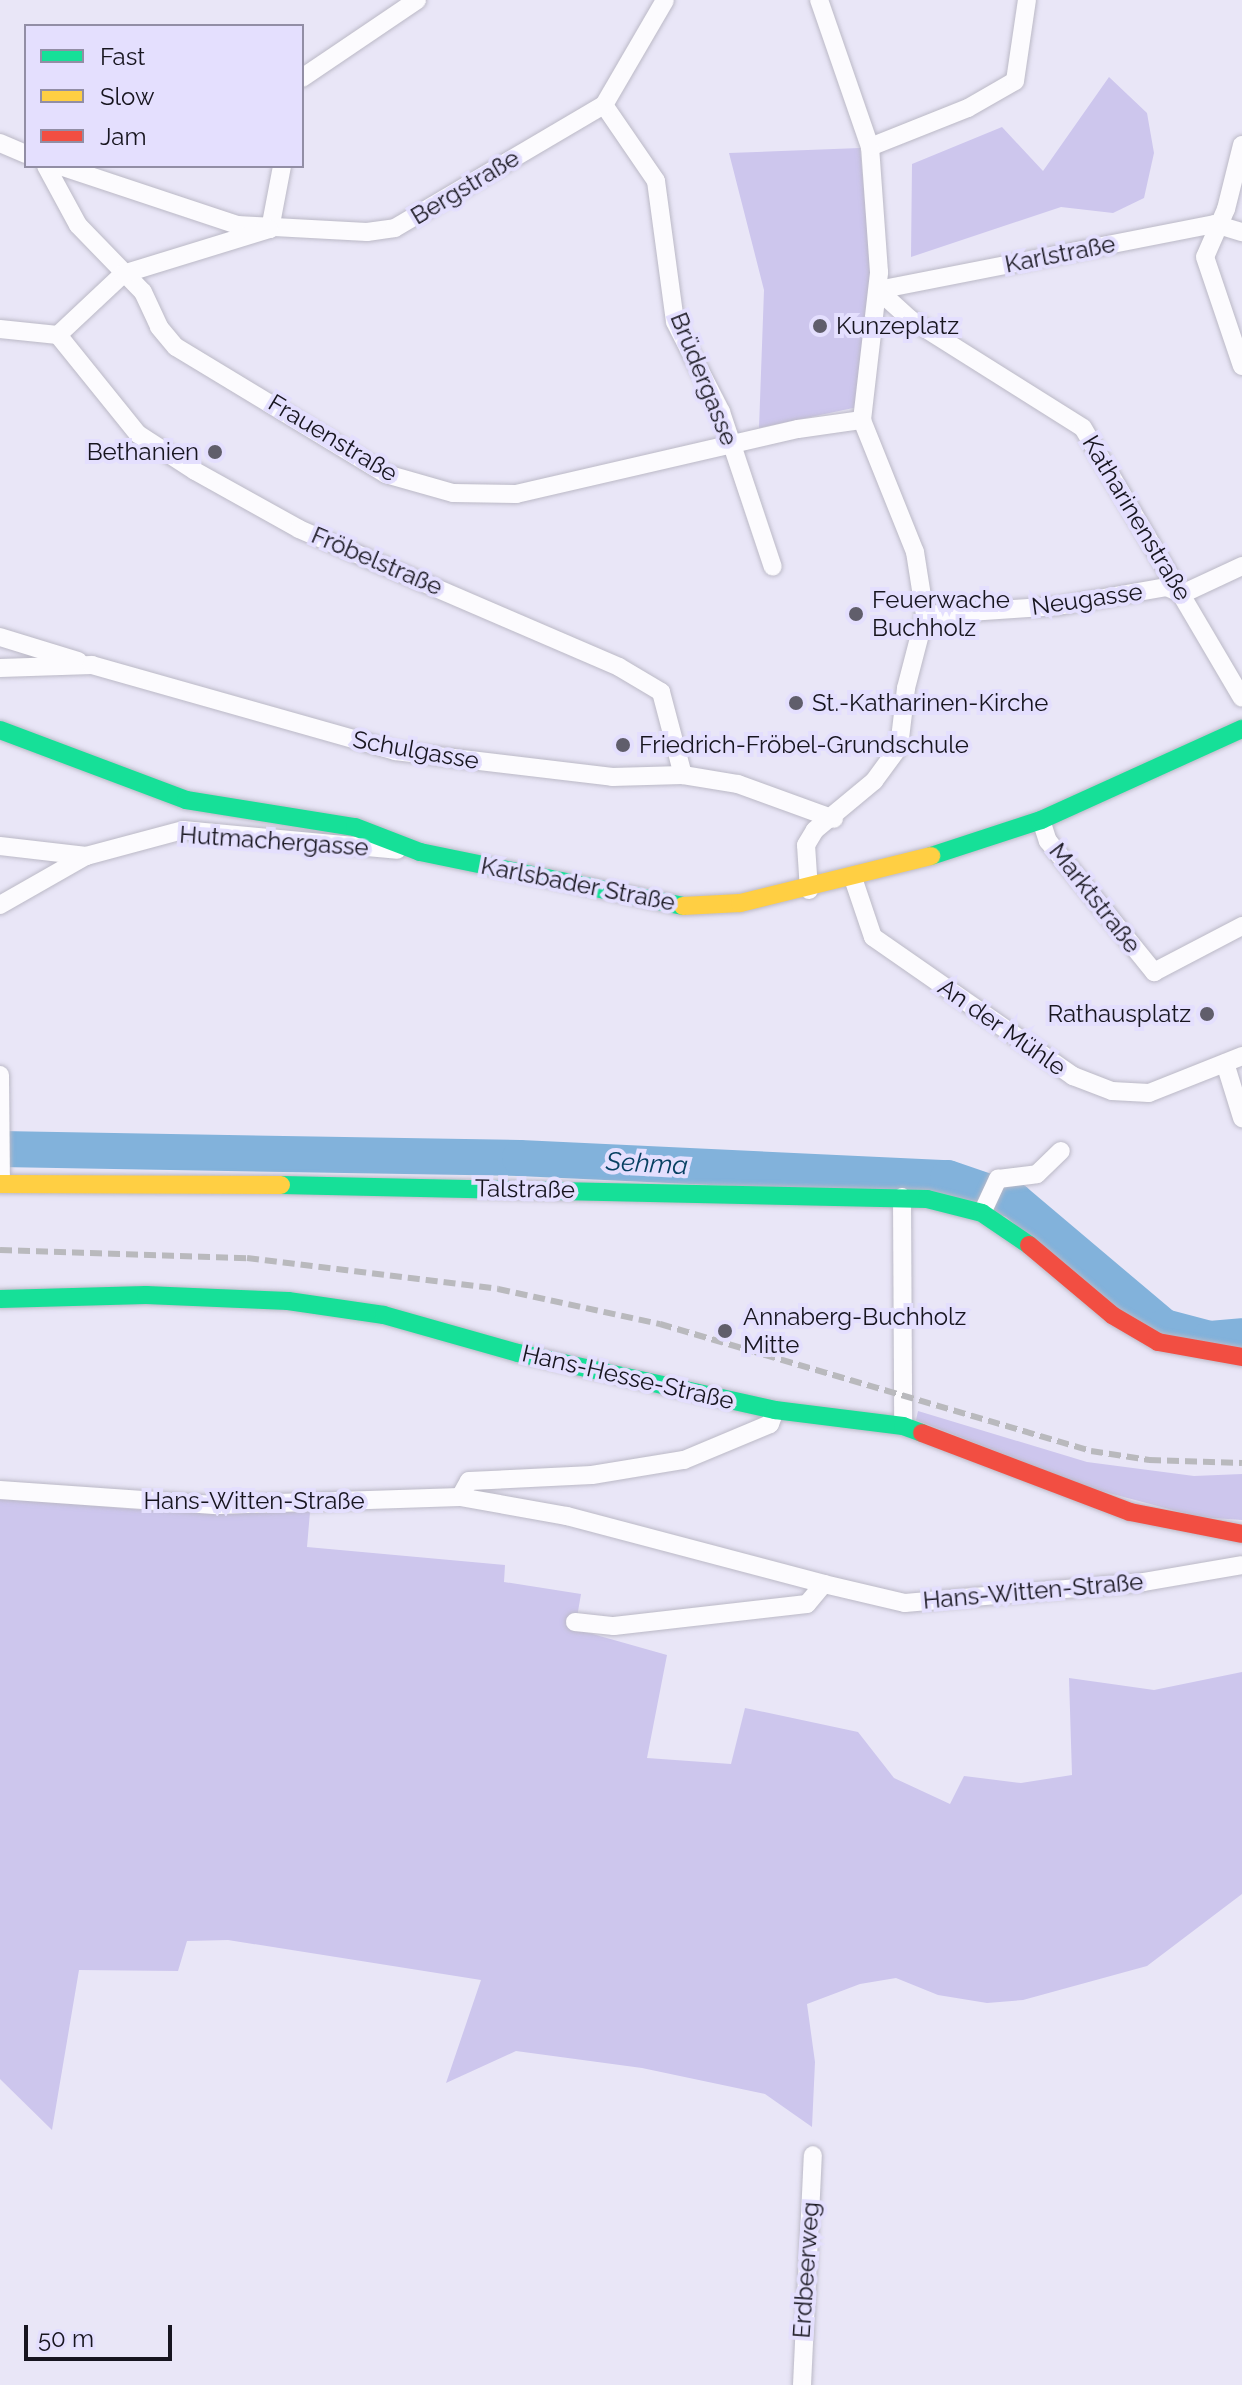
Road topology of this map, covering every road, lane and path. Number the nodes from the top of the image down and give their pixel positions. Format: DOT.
graph roads {
  1 [pos="417,0"];
  2 [pos="665,0"];
  3 [pos="819,0"];
  4 [pos="1027,0"];
  5 [pos="304,77"];
  6 [pos="604,105"];
  7 [pos="0,143"];
  8 [pos="1242,145"];
  9 [pos="870,147"];
  10 [pos="24,153"];
  11 [pos="47,168"];
  12 [pos="66,168"];
  13 [pos="282,168"];
  14 [pos="1215,224"];
  15 [pos="270,229"];
  16 [pos="1242,232"];
  17 [pos="123,274"];
  18 [pos="878,290"];
  19 [pos="0,329"];
  20 [pos="58,335"];
  21 [pos="1242,366"];
  22 [pos="862,420"];
  23 [pos="732,445"];
  24 [pos="1242,566"];
  25 [pos="773,567"];
  26 [pos="1182,594"];
  27 [pos="925,615"];
  28 [pos="0,637"];
  29 [pos="92,665"];
  30 [pos="0,668"];
  31 [pos="1242,698"];
  32 [pos="1242,729"];
  33 [pos="0,730"];
  34 [pos="683,775"];
  35 [pos="834,819"];
  36 [pos="1041,820"];
  37 [pos="0,846"];
  38 [pos="420,852"];
  39 [pos="86,856"];
  40 [pos="854,881"];
  41 [pos="809,890"];
  42 [pos="0,905"];
  43 [pos="1242,926"];
  44 [pos="1234,1060"];
  45 [pos="0,1075"];
  46 [pos="1242,1118"];
  47 [pos="2,1128"];
  48 [pos="1061,1151"];
  49 [pos="1,1170"];
  50 [pos="0,1184"];
  51 [pos="902,1197"];
  52 [pos="985,1207"];
  53 [pos="0,1299"];
  54 [pos="1242,1357"];
  55 [pos="775,1410"];
  56 [pos="903,1426"];
  57 [pos="0,1490"];
  58 [pos="460,1497"];
  59 [pos="1242,1534"];
  60 [pos="1242,1565"];
  61 [pos="824,1584"];
  62 [pos="575,1622"];
  63 [pos="813,2155"];
  64 [pos="802,2385"];
  1 -- 5 [label="street"];
  2 -- 6 [label="street, Bergstraße"];
  3 -- 9 [label="street"];
  4 -- 9 [label="street"];
  6 -- 15 [label="street, Bergstraße"];
  6 -- 23 [label="street, Brüdergasse"];
  7 -- 10 [label="street"];
  8 -- 14 [label="street"];
  9 -- 18 [label="street"];
  11 -- 17 [label="street, Frauenstraße"];
  12 -- 15 [label="street, Bergstraße"];
  13 -- 15 [label="street"];
  14 -- 16 [label="street, Karlstraße"];
  14 -- 18 [label="street, Karlstraße"];
  14 -- 21 [label="street"];
  15 -- 17 [label="street"];
  17 -- 20 [label="street"];
  17 -- 23 [label="street, Frauenstraße"];
  18 -- 22 [label="street"];
  18 -- 26 [label="street, Katharinenstraße"];
  19 -- 20 [label="street"];
  20 -- 34 [label="street, Fröbelstraße"];
  22 -- 23 [label="street, Frauenstraße"];
  22 -- 27 [label="street"];
  23 -- 25 [label="street, Brüdergasse"];
  24 -- 26 [label="street, Neugasse"];
  26 -- 27 [label="street, Neugasse"];
  26 -- 31 [label="street, Katharinenstraße"];
  27 -- 35 [label="street"];
  28 -- 29 [label="street"];
  29 -- 30 [label="street, Schulgasse"];
  29 -- 34 [label="street, Schulgasse"];
  32 -- 36 [label="street, Karlsbader Straße"];
  33 -- 38 [label="street, Karlsbader Straße"];
  34 -- 35 [label="street, Schulgasse"];
  35 -- 41 [label="street"];
  36 -- 40 [label="street, Karlsbader Straße"];
  36 -- 43 [label="street, Marktstraße"];
  37 -- 39 [label="street"];
  38 -- 39 [label="street, Hutmachergasse"];
  38 -- 41 [label="street, Karlsbader Straße"];
  39 -- 42 [label="street, Hutmachergasse"];
  40 -- 41 [label="street, Karlsbader Straße"];
  40 -- 44 [label="street, An der Mühle"];
  44 -- 46 [label="street"];
  45 -- 47 [label="street"];
  47 -- 49 [label="street"];
  48 -- 52 [label="street"];
  49 -- 50 [label="street"];
  50 -- 51 [label="street, Talstraße"];
  51 -- 52 [label="street, Talstraße"];
  51 -- 56 [label="street"];
  52 -- 54 [label="street, Talstraße"];
  53 -- 55 [label="street, Hans-Hesse-Straße"];
  55 -- 56 [label="street, Hans-Hesse-Straße"];
  55 -- 58 [label="street, Hans-Witten-Straße"];
  56 -- 59 [label="street, Hans-Hesse-Straße"];
  57 -- 58 [label="street, Hans-Witten-Straße"];
  58 -- 61 [label="street, Hans-Witten-Straße"];
  60 -- 61 [label="street, Hans-Witten-Straße"];
  61 -- 62 [label="street"];
  63 -- 64 [label="street, Erdbeerweg"];
}
